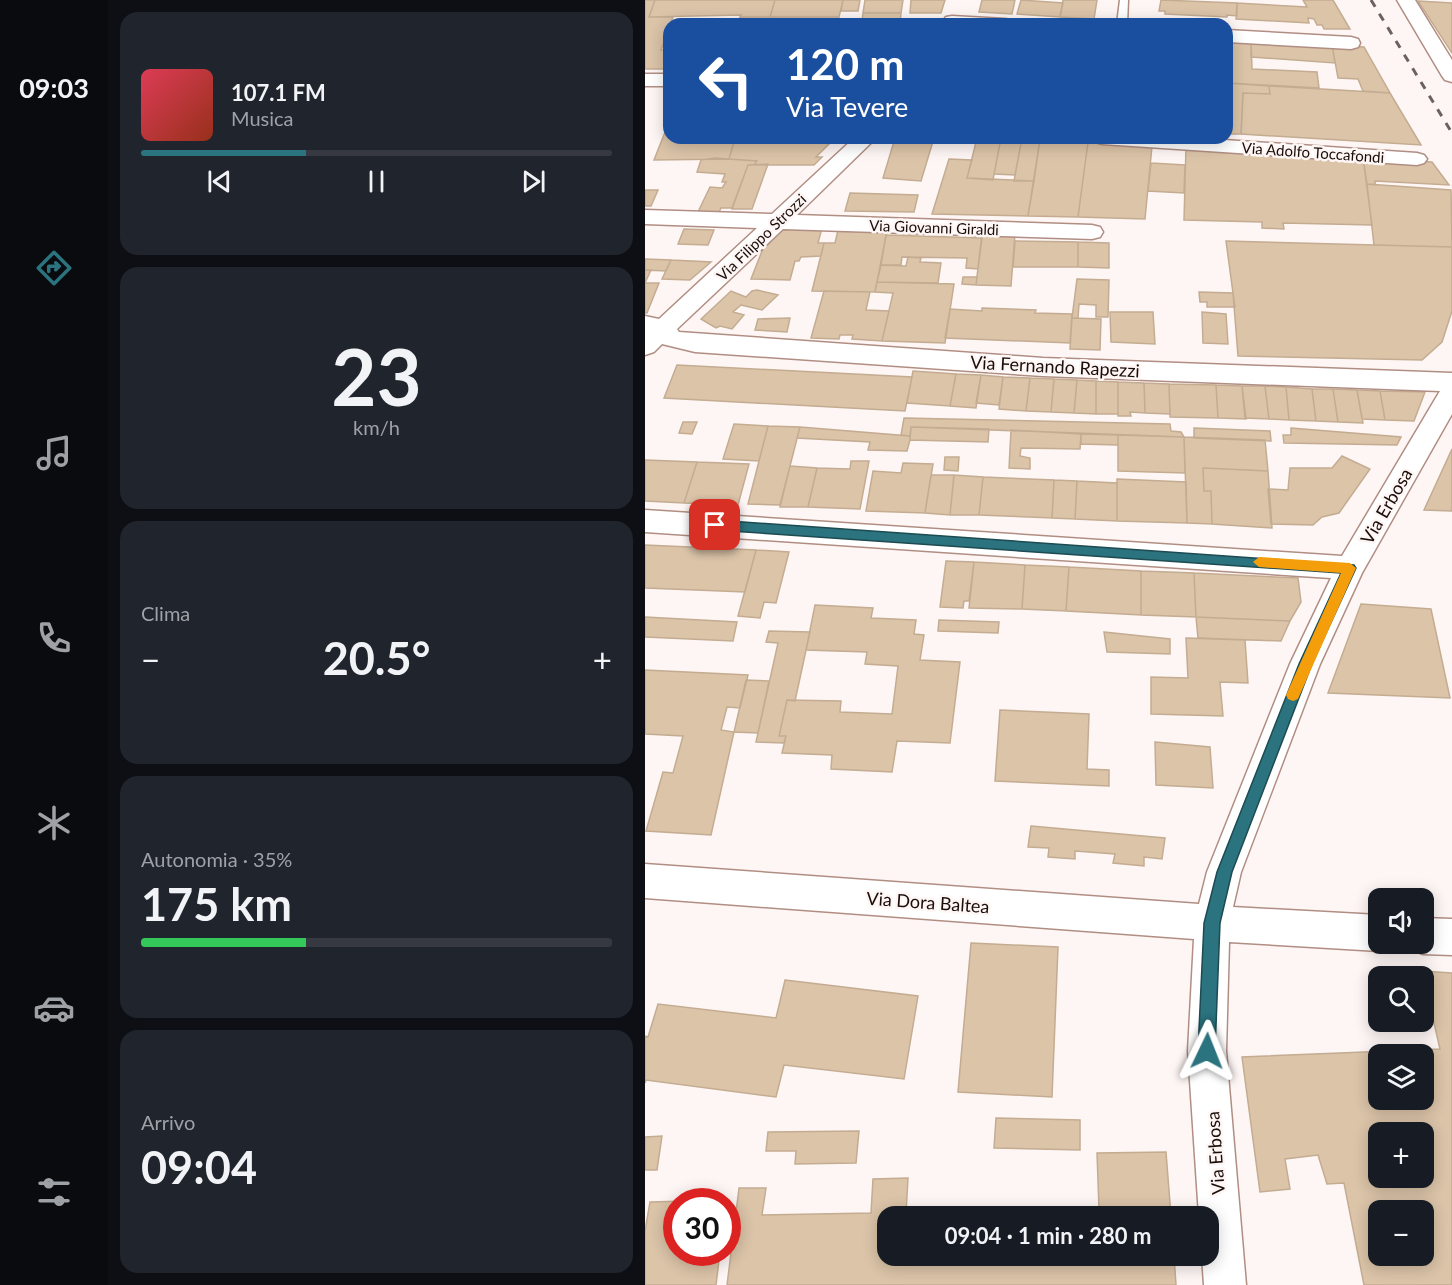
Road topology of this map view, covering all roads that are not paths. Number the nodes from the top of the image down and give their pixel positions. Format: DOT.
graph roads {
  1 [pos="957,0"];
  2 [pos="1124,0"];
  3 [pos="1406,0"];
  4 [pos="953,18"];
  5 [pos="1122,18"];
  6 [pos="1233,36"];
  7 [pos="1351,43"];
  8 [pos="1450,69"];
  9 [pos="645,80"];
  10 [pos="663,80"];
  11 [pos="859,144"];
  12 [pos="1192,144"];
  13 [pos="1417,159"];
  14 [pos="645,217"];
  15 [pos="776,221"];
  16 [pos="1092,232"];
  17 [pos="653,334"];
  18 [pos="1452,382"];
  19 [pos="1452,392"];
  20 [pos="645,520"];
  21 [pos="1350,568"];
  22 [pos="645,881"];
  23 [pos="1212,923"];
  24 [pos="1368,932"];
  25 [pos="1434,936"];
  26 [pos="1452,937"];
  27 [pos="1225,1285"];
  1 -- 4 [label="street"];
  2 -- 5 [label="lane"];
  3 -- 8 [label="street"];
  6 -- 7 [label="street"];
  9 -- 10 [label="street"];
  11 -- 15 [label="street, Via Filippo Strozzi"];
  12 -- 13 [label="street, Via Adolfo Toccafondi"];
  14 -- 15 [label="street, Via Giovanni Giraldi"];
  15 -- 16 [label="street, Via Giovanni Giraldi"];
  15 -- 17 [label="street, Via Filippo Strozzi"];
  17 -- 18 [label="street, Via Fernando Rapezzi"];
  19 -- 21 [label="street, Via Erbosa"];
  20 -- 21 [label="street"];
  21 -- 23 [label="street, Via Erbosa"];
  22 -- 23 [label="street, Via Dora Baltea"];
  23 -- 24 [label="street, Via Dora Baltea"];
  23 -- 27 [label="street, Via Erbosa"];
  25 -- 26 [label="street"];
}
